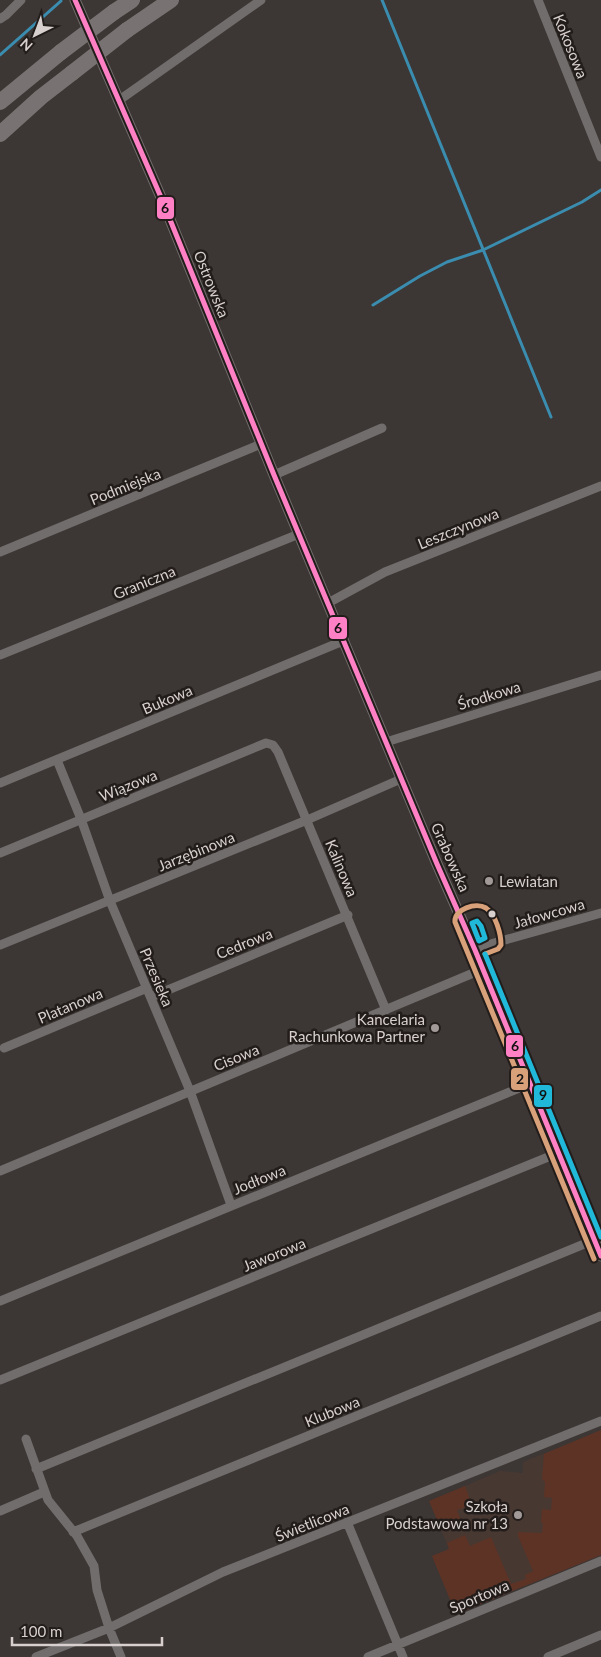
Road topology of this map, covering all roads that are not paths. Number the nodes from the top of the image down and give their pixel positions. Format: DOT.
graph roads {
  1 [pos="21,0"];
  2 [pos="75,0"];
  3 [pos="132,0"];
  4 [pos="171,0"];
  5 [pos="261,0"];
  6 [pos="538,0"];
  7 [pos="0,19"];
  8 [pos="118,101"];
  9 [pos="0,102"];
  10 [pos="0,134"];
  11 [pos="601,157"];
  12 [pos="382,428"];
  13 [pos="261,444"];
  14 [pos="274,475"];
  15 [pos="601,486"];
  16 [pos="299,534"];
  17 [pos="0,552"];
  18 [pos="318,580"];
  19 [pos="328,603"];
  20 [pos="344,641"];
  21 [pos="0,655"];
  22 [pos="601,675"];
  23 [pos="386,742"];
  24 [pos="266,743"];
  25 [pos="57,760"];
  26 [pos="401,779"];
  27 [pos="0,783"];
  28 [pos="81,819"];
  29 [pos="307,820"];
  30 [pos="0,852"];
  31 [pos="110,901"];
  32 [pos="601,913"];
  33 [pos="348,915"];
  34 [pos="0,945"];
  35 [pos="475,950"];
  36 [pos="483,969"];
  37 [pos="149,992"];
  38 [pos="386,1010"];
  39 [pos="4,1048"];
  40 [pos="529,1084"];
  41 [pos="190,1091"];
  42 [pos="558,1153"];
  43 [pos="0,1171"];
  44 [pos="231,1205"];
  45 [pos="594,1240"];
  46 [pos="601,1256"];
  47 [pos="0,1301"];
  48 [pos="601,1316"];
  49 [pos="0,1380"];
  50 [pos="601,1421"];
  51 [pos="26,1438"];
  52 [pos="36,1469"];
  53 [pos="44,1492"];
  54 [pos="0,1511"];
  55 [pos="347,1522"];
  56 [pos="73,1532"];
  57 [pos="601,1561"];
  58 [pos="109,1628"];
  59 [pos="601,1635"];
  60 [pos="398,1645"];
  61 [pos="36,1657"];
  62 [pos="121,1657"];
  63 [pos="368,1657"];
  64 [pos="403,1657"];
  65 [pos="548,1657"];
  1 -- 7 [label="street"];
  2 -- 8 [label="street, Ostrowska"];
  3 -- 9 [label="highway, bridge"];
  4 -- 10 [label="highway, bridge"];
  5 -- 8 [label="street"];
  6 -- 11 [label="street, Kokosowa"];
  8 -- 13 [label="street, Ostrowska"];
  12 -- 14 [label="street"];
  13 -- 14 [label="street, Ostrowska"];
  13 -- 17 [label="street, Podmiejska"];
  14 -- 16 [label="street, Ostrowska"];
  15 -- 19 [label="street, Leszczynowa"];
  16 -- 18 [label="street, Ostrowska"];
  16 -- 21 [label="street, Graniczna"];
  18 -- 19 [label="street, Grabowska"];
  19 -- 20 [label="street, Grabowska"];
  20 -- 23 [label="street, Grabowska"];
  20 -- 25 [label="street, Bukowa"];
  22 -- 23 [label="street, Środkowa"];
  23 -- 26 [label="street, Grabowska"];
  24 -- 28 [label="street, Wiązowa"];
  24 -- 29 [label="street, Kalinowa"];
  25 -- 27 [label="street, Bukowa"];
  25 -- 28 [label="street, Przesieka"];
  26 -- 29 [label="street, Jarzębinowa"];
  26 -- 35 [label="street, Grabowska"];
  28 -- 30 [label="street, Wiązowa"];
  28 -- 31 [label="street, Przesieka"];
  29 -- 31 [label="street, Jarzębinowa"];
  29 -- 33 [label="street, Kalinowa"];
  31 -- 34 [label="street, Jarzębinowa"];
  31 -- 37 [label="street, Przesieka"];
  32 -- 35 [label="street, Jałowcowa"];
  33 -- 37 [label="street, Cedrowa"];
  33 -- 38 [label="street, Kalinowa"];
  35 -- 36 [label="street, Grabowska"];
  36 -- 38 [label="street, Cisowa"];
  36 -- 40 [label="street, Grabowska"];
  37 -- 39 [label="street, Platanowa"];
  37 -- 41 [label="street, Przesieka"];
  38 -- 41 [label="street, Cisowa"];
  40 -- 42 [label="street, Grabowska"];
  40 -- 44 [label="street, Jodłowa"];
  41 -- 43 [label="street, Cisowa"];
  41 -- 44 [label="street, Przesieka"];
  42 -- 45 [label="street, Grabowska"];
  42 -- 49 [label="street, Jaworowa"];
  44 -- 47 [label="street, Jodłowa"];
  45 -- 46 [label="street, Grabowska"];
  45 -- 52 [label="street"];
  48 -- 56 [label="street, Klubowa"];
  50 -- 55 [label="street, Świetlicowa"];
  51 -- 52 [label="street"];
  52 -- 53 [label="street"];
  53 -- 54 [label="street"];
  53 -- 56 [label="street"];
  55 -- 58 [label="street, Świetlicowa"];
  55 -- 60 [label="street"];
  56 -- 58 [label="street"];
  57 -- 60 [label="street, Sportowa"];
  58 -- 61 [label="street, Świetlicowa"];
  58 -- 62 [label="street"];
  59 -- 65 [label="street"];
  60 -- 63 [label="street, Sportowa"];
  60 -- 64 [label="street"];
}
